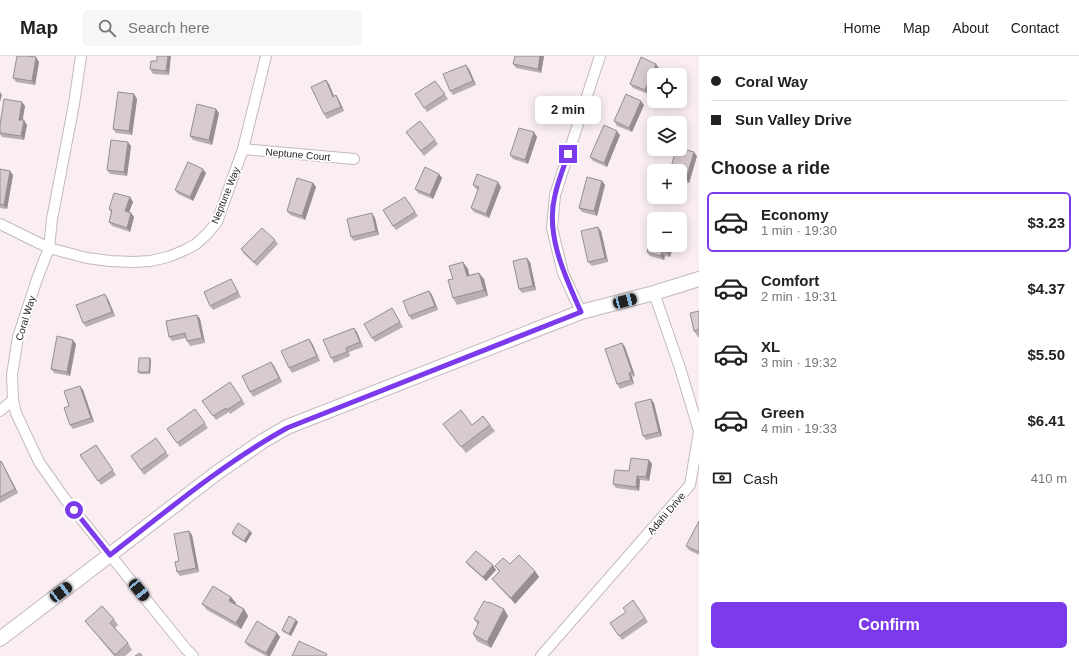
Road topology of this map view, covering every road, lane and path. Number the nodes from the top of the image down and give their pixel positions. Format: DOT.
graph roads {
  1 [pos="80,56"];
  2 [pos="266,56"];
  3 [pos="600,56"];
  4 [pos="243,149"];
  5 [pos="354,159"];
  6 [pos="0,224"];
  7 [pos="49,248"];
  8 [pos="699,279"];
  9 [pos="654,293"];
  10 [pos="581,312"];
  11 [pos="13,400"];
  12 [pos="0,411"];
  13 [pos="110,555"];
  14 [pos="0,639"];
  15 [pos="193,656"];
  16 [pos="542,656"];
  1 -- 7 [label="street, Coral Way"];
  2 -- 4 [label="street, Neptune Way"];
  3 -- 10 [label="street"];
  4 -- 5 [label="street, Neptune Court"];
  4 -- 7 [label="street, Neptune Way"];
  6 -- 7 [label="street, Neptune Way"];
  7 -- 11 [label="street, Coral Way"];
  8 -- 9 [label="street"];
  9 -- 10 [label="street"];
  9 -- 16 [label="street, Adahi Drive"];
  10 -- 13 [label="street"];
  11 -- 12 [label="street"];
  11 -- 13 [label="street, Coral Way"];
  13 -- 14 [label="street"];
  13 -- 15 [label="street, Coral Way"];
}
